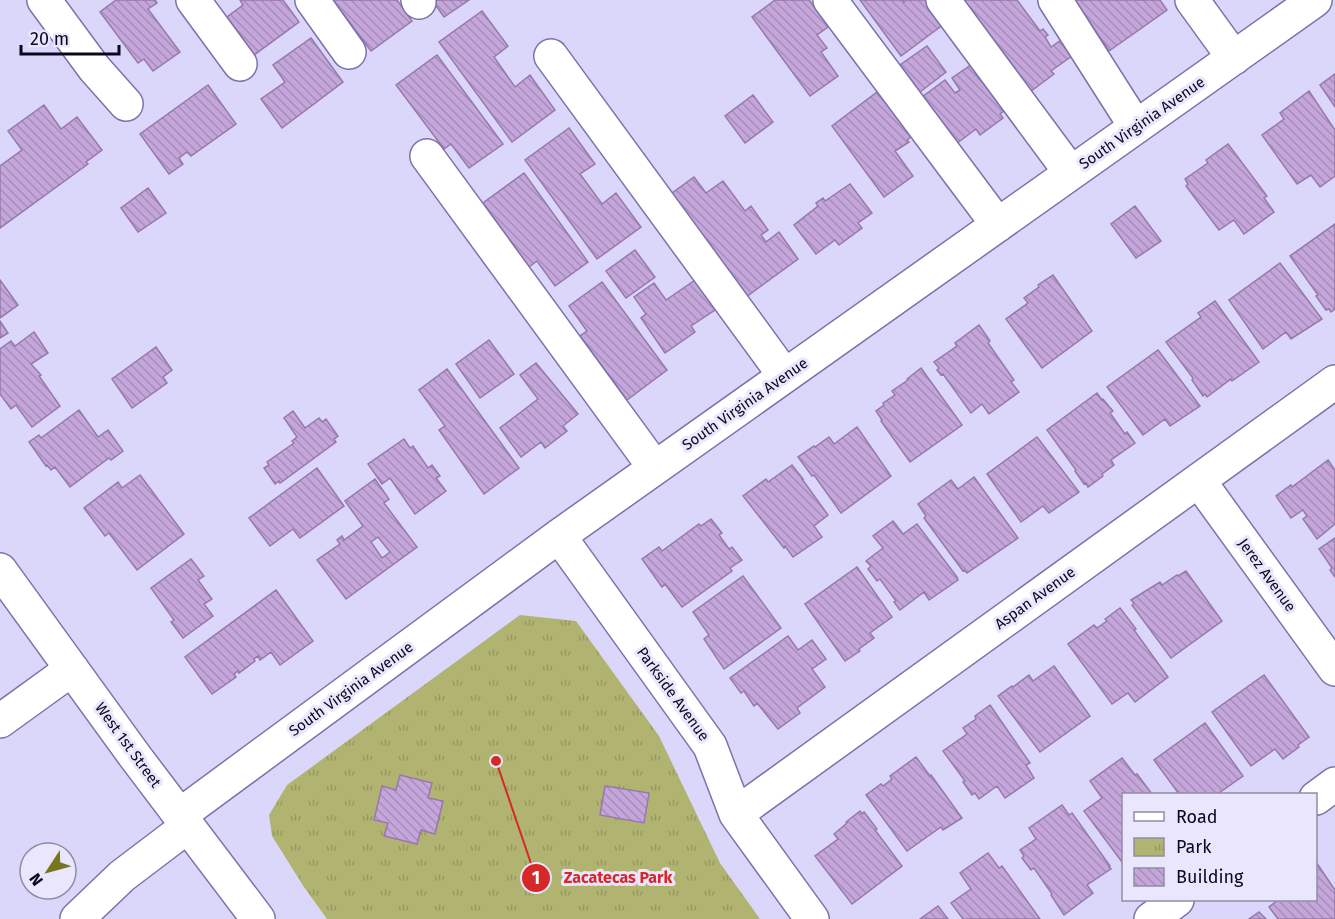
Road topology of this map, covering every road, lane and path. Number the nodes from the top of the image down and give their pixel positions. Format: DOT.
graph roads {
  1 [pos="44,0"];
  2 [pos="193,0"];
  3 [pos="312,0"];
  4 [pos="830,0"];
  5 [pos="943,0"];
  6 [pos="1055,0"];
  7 [pos="1192,0"];
  8 [pos="1315,0"];
  9 [pos="349,52"];
  10 [pos="552,56"];
  11 [pos="1234,58"];
  12 [pos="240,64"];
  13 [pos="126,104"];
  14 [pos="1137,127"];
  15 [pos="426,156"];
  16 [pos="1071,173"];
  17 [pos="998,225"];
  18 [pos="785,376"];
  19 [pos="1335,382"];
  20 [pos="655,468"];
  21 [pos="1199,480"];
  22 [pos="560,536"];
  23 [pos="0,570"];
  24 [pos="72,669"];
  25 [pos="1335,669"];
  26 [pos="0,721"];
  27 [pos="1335,784"];
  28 [pos="1317,797"];
  29 [pos="736,814"];
  30 [pos="184,821"];
  31 [pos="1177,901"];
  32 [pos="77,919"];
  33 [pos="258,919"];
  34 [pos="812,919"];
  35 [pos="1151,919"];
  1 -- 13 [label="street"];
  2 -- 12 [label="street"];
  3 -- 9 [label="street"];
  4 -- 17 [label="street"];
  5 -- 16 [label="street"];
  6 -- 14 [label="street"];
  7 -- 11 [label="street"];
  8 -- 11 [label="street, South Virginia Avenue"];
  10 -- 18 [label="street"];
  11 -- 14 [label="street, South Virginia Avenue"];
  14 -- 16 [label="street, South Virginia Avenue"];
  15 -- 20 [label="street"];
  16 -- 17 [label="street, South Virginia Avenue"];
  17 -- 18 [label="street, South Virginia Avenue"];
  18 -- 20 [label="street, South Virginia Avenue"];
  19 -- 21 [label="street, Aspan Avenue"];
  20 -- 22 [label="street, South Virginia Avenue"];
  21 -- 25 [label="street, Jerez Avenue"];
  21 -- 29 [label="street, Aspan Avenue"];
  22 -- 29 [label="street, Parkside Avenue"];
  22 -- 30 [label="street, South Virginia Avenue"];
  23 -- 24 [label="street, West 1st Street"];
  24 -- 26 [label="street"];
  24 -- 30 [label="street, West 1st Street"];
  27 -- 28 [label="street"];
  29 -- 34 [label="street, Parkside Avenue"];
  30 -- 32 [label="street, South Virginia Avenue"];
  30 -- 33 [label="street, West 1st Street"];
  31 -- 35 [label="street"];
}
